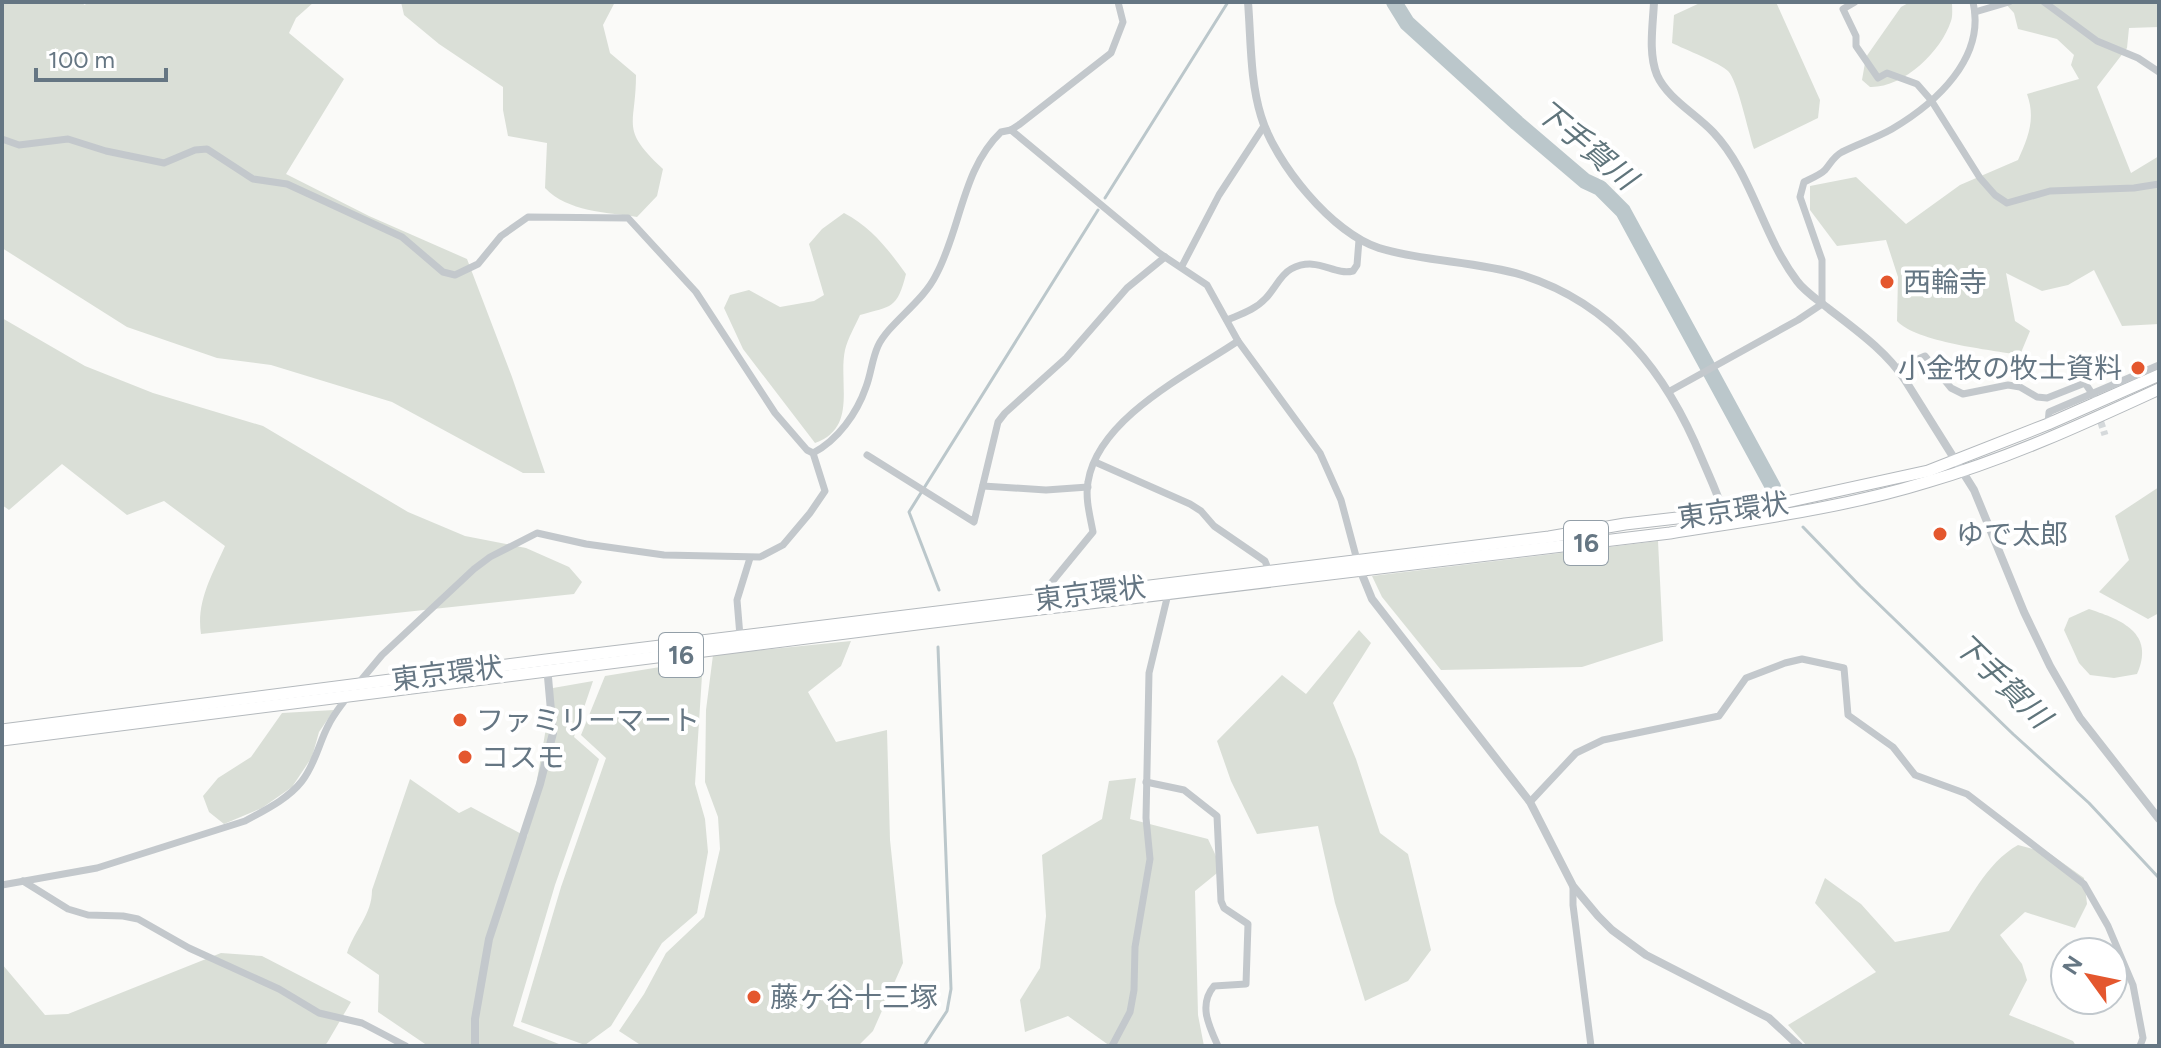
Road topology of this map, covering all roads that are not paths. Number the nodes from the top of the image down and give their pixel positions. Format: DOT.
graph roads {
  1 [pos="1118,2"];
  2 [pos="1248,2"];
  3 [pos="1654,2"];
  4 [pos="1855,2"];
  5 [pos="1973,2"];
  6 [pos="2009,2"];
  7 [pos="2044,2"];
  8 [pos="1975,12"];
  9 [pos="2159,72"];
  10 [pos="1931,100"];
  11 [pos="1264,126"];
  12 [pos="1011,130"];
  13 [pos="2,139"];
  14 [pos="2159,184"];
  15 [pos="1359,240"];
  16 [pos="1165,257"];
  17 [pos="1182,266"];
  18 [pos="1822,304"];
  19 [pos="1227,320"];
  20 [pos="1238,341"];
  21 [pos="2159,365"];
  22 [pos="1897,368"];
  23 [pos="2159,375"];
  24 [pos="2159,389"];
  25 [pos="1670,391"];
  26 [pos="2093,395"];
  27 [pos="2048,424"];
  28 [pos="813,453"];
  29 [pos="867,455"];
  30 [pos="1095,462"];
  31 [pos="1959,465"];
  32 [pos="983,486"];
  33 [pos="1088,487"];
  34 [pos="1725,518"];
  35 [pos="750,558"];
  36 [pos="1359,565"];
  37 [pos="1269,571"];
  38 [pos="1168,588"];
  39 [pos="1038,599"];
  40 [pos="740,636"];
  41 [pos="547,666"];
  42 [pos="357,685"];
  43 [pos="348,697"];
  44 [pos="2,730"];
  45 [pos="2,740"];
  46 [pos="1146,782"];
  47 [pos="1530,802"];
  48 [pos="2159,819"];
  49 [pos="23,881"];
  50 [pos="2,885"];
  51 [pos="1573,886"];
  52 [pos="406,1046"];
  53 [pos="475,1046"];
  54 [pos="1112,1046"];
  55 [pos="1218,1046"];
  56 [pos="1591,1046"];
  57 [pos="1798,1046"];
  58 [pos="2140,1046"];
  1 -- 12 [label="street"];
  2 -- 11 [label="street"];
  3 -- 18 [label="street"];
  4 -- 10 [label="street"];
  5 -- 8 [label="street"];
  6 -- 8 [label="street"];
  7 -- 9 [label="street"];
  8 -- 10 [label="street"];
  10 -- 14 [label="street"];
  10 -- 18 [label="street"];
  11 -- 15 [label="street"];
  11 -- 17 [label="street"];
  12 -- 16 [label="street"];
  12 -- 28 [label="street"];
  13 -- 28 [label="street"];
  15 -- 19 [label="street"];
  15 -- 25 [label="street"];
  16 -- 17 [label="street"];
  16 -- 32 [label="street"];
  17 -- 19 [label="street"];
  18 -- 22 [label="street"];
  18 -- 25 [label="street"];
  19 -- 20 [label="street"];
  20 -- 30 [label="street"];
  20 -- 36 [label="street"];
  21 -- 26 [label="street"];
  22 -- 26 [label="street"];
  22 -- 31 [label="street"];
  23 -- 27 [label="highway, 東京環状 / 16"];
  24 -- 31 [label="highway, 東京環状 / 16"];
  25 -- 34 [label="street"];
  26 -- 27 [label="street"];
  27 -- 31 [label="highway, 東京環状 / 16"];
  28 -- 35 [label="street"];
  29 -- 32 [label="street"];
  30 -- 33 [label="street"];
  30 -- 37 [label="street"];
  31 -- 34 [label="highway, 東京環状 / 16"];
  31 -- 48 [label="street"];
  32 -- 33 [label="street"];
  33 -- 39 [label="street"];
  34 -- 36 [label="highway, 東京環状 / 16"];
  35 -- 40 [label="street"];
  35 -- 42 [label="street"];
  36 -- 37 [label="highway, 東京環状 / 16"];
  36 -- 38 [label="highway, 東京環状 / 16"];
  36 -- 47 [label="street"];
  37 -- 38 [label="highway, 東京環状 / 16"];
  38 -- 39 [label="highway, 東京環状 / 16"];
  38 -- 41 [label="highway, 東京環状 / 16"];
  38 -- 46 [label="street"];
  39 -- 40 [label="highway, 東京環状 / 16"];
  40 -- 41 [label="highway, 東京環状 / 16"];
  41 -- 42 [label="highway, 東京環状 / 16"];
  41 -- 43 [label="highway, 東京環状 / 16"];
  41 -- 53 [label="street"];
  42 -- 43 [label="highway"];
  42 -- 44 [label="highway, 東京環状 / 16"];
  43 -- 45 [label="highway, 東京環状 / 16"];
  43 -- 49 [label="street"];
  46 -- 54 [label="street"];
  46 -- 55 [label="street"];
  47 -- 51 [label="street"];
  47 -- 58 [label="street"];
  49 -- 50 [label="street"];
  49 -- 52 [label="street"];
  51 -- 56 [label="street"];
  51 -- 57 [label="street"];
}
